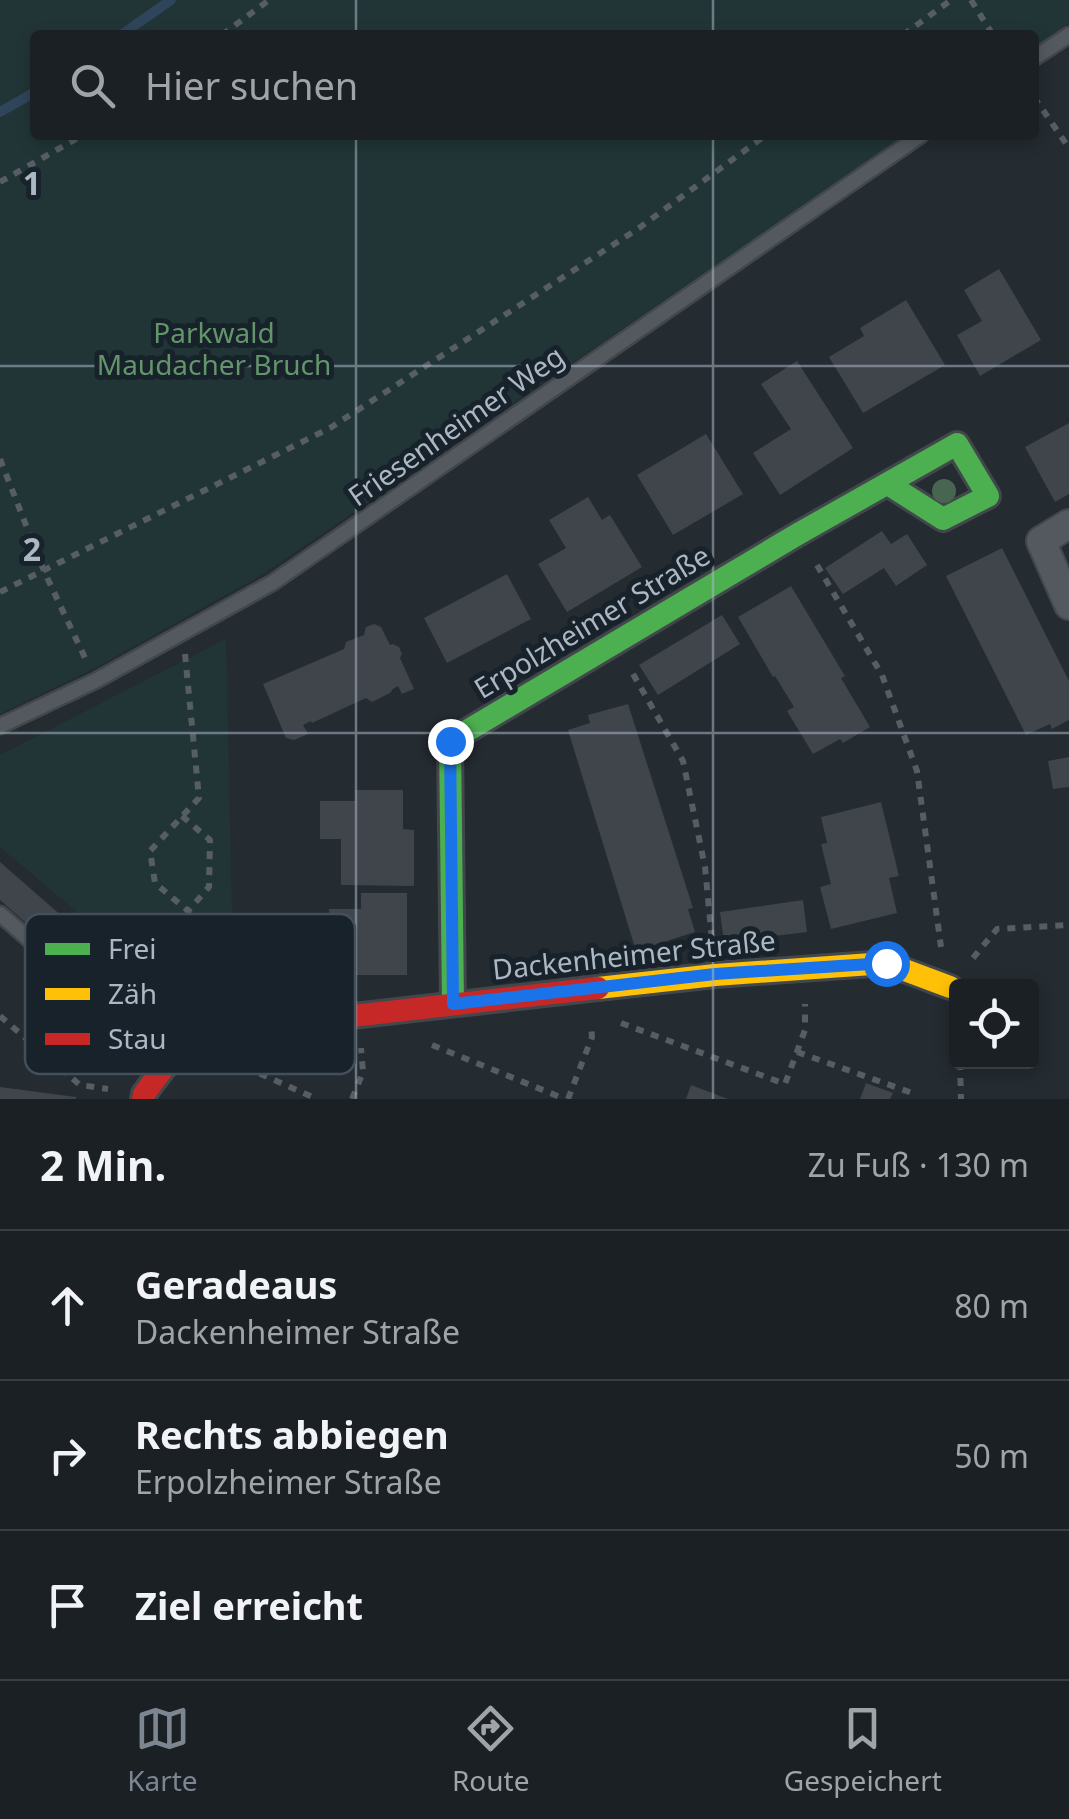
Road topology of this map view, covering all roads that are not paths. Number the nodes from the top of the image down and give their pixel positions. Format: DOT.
graph roads {
  1 [pos="1069,35"];
  2 [pos="1039,55"];
  3 [pos="914,140"];
  4 [pos="888,484"];
  5 [pos="1069,524"];
  6 [pos="1069,605"];
  7 [pos="0,726"];
  8 [pos="0,914"];
  9 [pos="25,936"];
  10 [pos="949,987"];
  11 [pos="453,1004"];
  12 [pos="355,1018"];
  13 [pos="159,1074"];
  14 [pos="143,1096"];
  1 -- 2 [label="lane"];
  3 -- 7 [label="lane, Friesenheimer Weg"];
  4 -- 11 [label="street, Erpolzheimer Straße"];
  5 -- 6 [label="street"];
  8 -- 9 [label="lane"];
  10 -- 11 [label="street, Dackenheimer Straße"];
  11 -- 12 [label="street, Dackenheimer Straße"];
  13 -- 14 [label="street, Dackenheimer Straße"];
}
